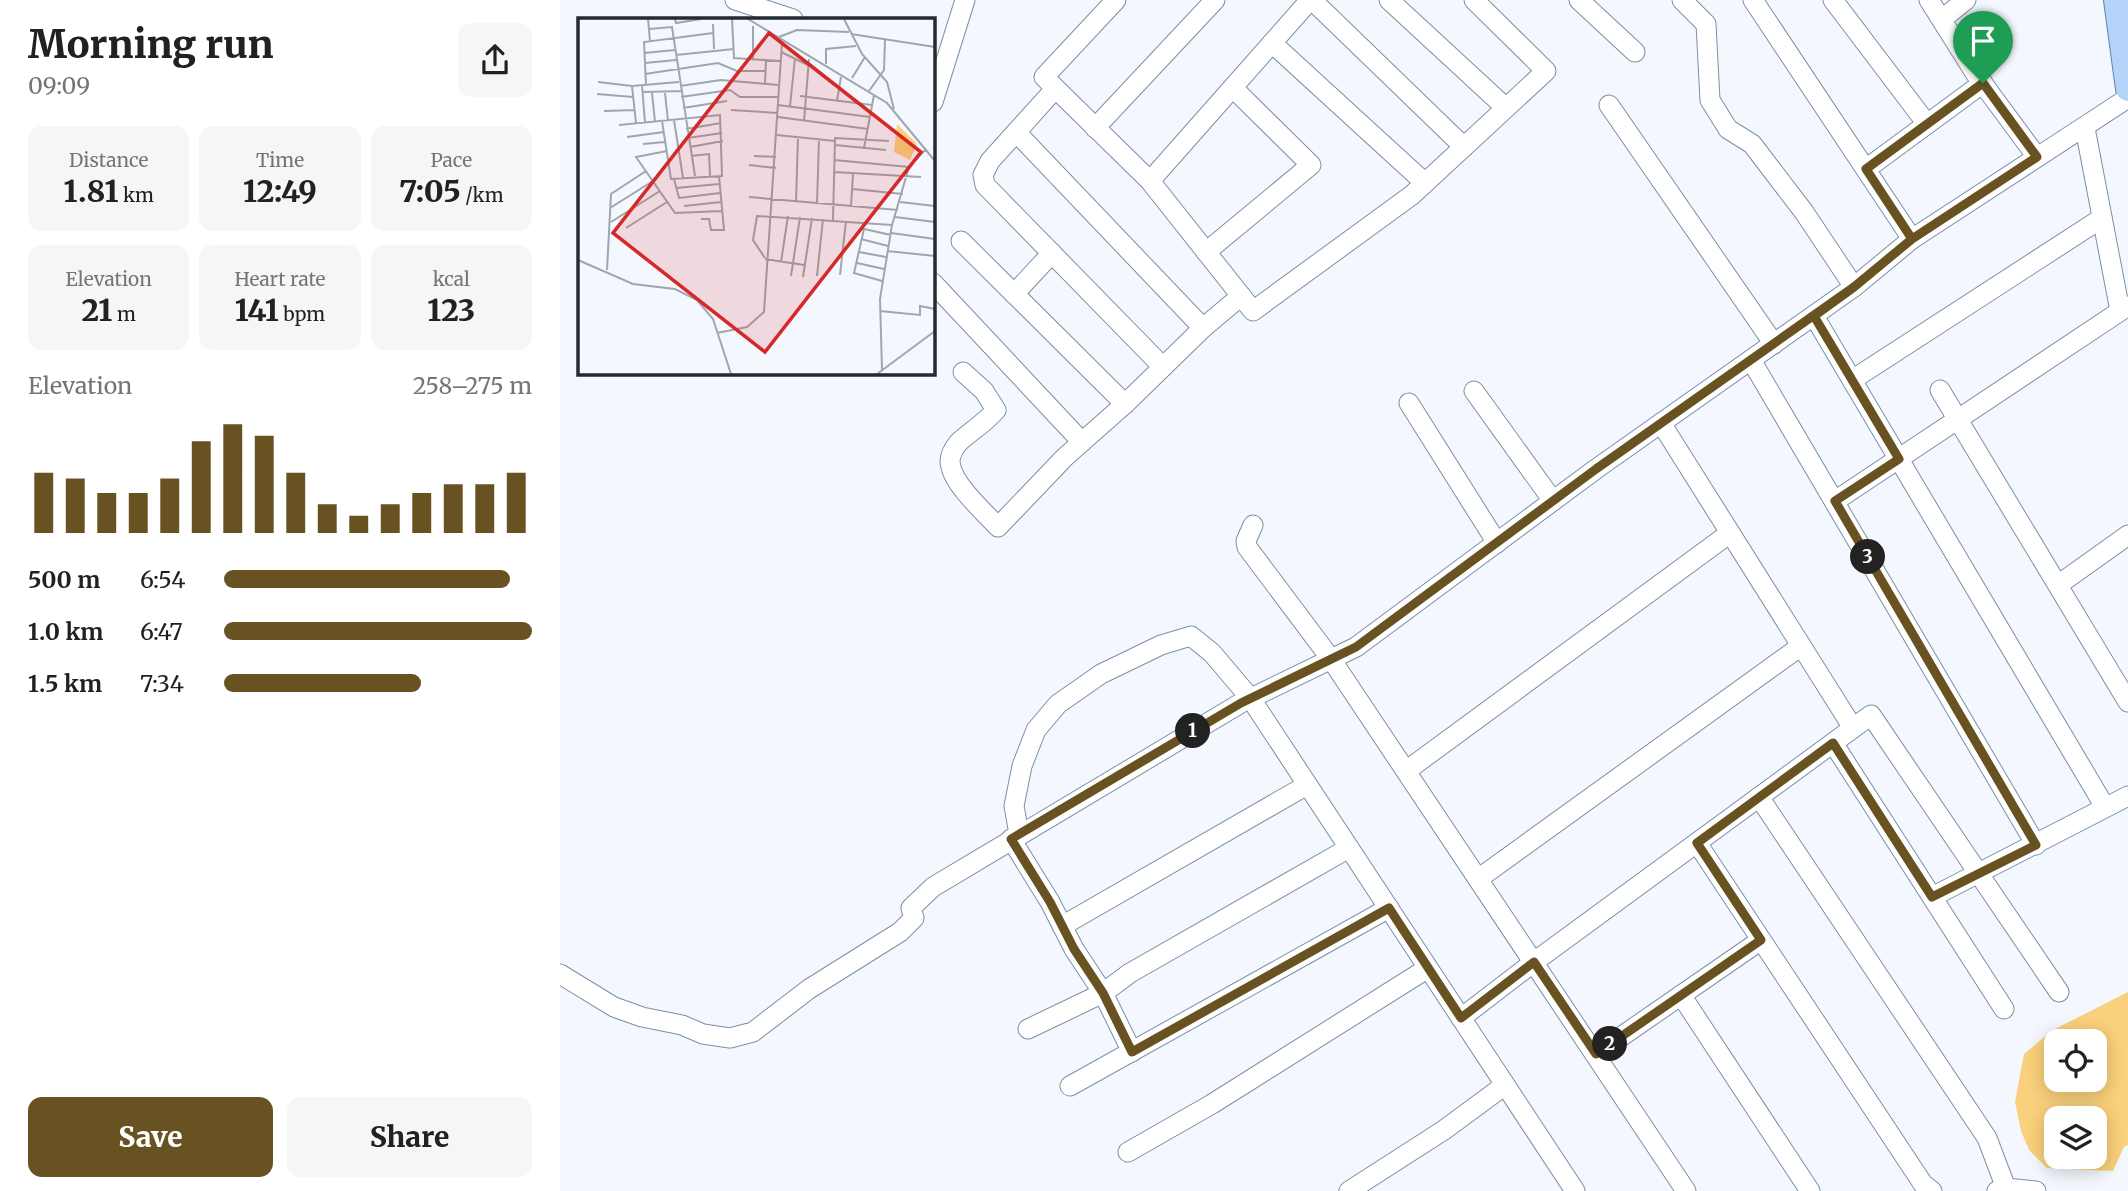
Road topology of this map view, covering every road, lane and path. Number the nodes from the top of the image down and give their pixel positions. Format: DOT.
graph roads {
  1 [pos="735,0"];
  2 [pos="965,0"];
  3 [pos="1116,0"];
  4 [pos="1215,0"];
  5 [pos="1311,0"];
  6 [pos="1390,0"];
  7 [pos="1474,0"];
  8 [pos="1579,0"];
  9 [pos="1682,0"];
  10 [pos="1753,0"];
  11 [pos="1833,0"];
  12 [pos="1929,0"];
  13 [pos="1966,0"];
  14 [pos="2116,0"];
  15 [pos="790,18"];
  16 [pos="1942,19"];
  17 [pos="1272,43"];
  18 [pos="1635,52"];
  19 [pos="938,67"];
  20 [pos="1983,83"];
  21 [pos="1233,88"];
  22 [pos="1055,89"];
  23 [pos="2128,89"];
  24 [pos="934,95"];
  25 [pos="2128,98"];
  26 [pos="1609,105"];
  27 [pos="1506,108"];
  28 [pos="1927,124"];
  29 [pos="1096,128"];
  30 [pos="2085,128"];
  31 [pos="1016,132"];
  32 [pos="1464,147"];
  33 [pos="2037,157"];
  34 [pos="1866,169"];
  35 [pos="1150,181"];
  36 [pos="1425,183"];
  37 [pos="2102,218"];
  38 [pos="1912,239"];
  39 [pos="961,241"];
  40 [pos="1052,253"];
  41 [pos="1206,253"];
  42 [pos="934,284"];
  43 [pos="1854,287"];
  44 [pos="1014,294"];
  45 [pos="1241,296"];
  46 [pos="2124,309"];
  47 [pos="1814,316"];
  48 [pos="1203,328"];
  49 [pos="1774,344"];
  50 [pos="1751,360"];
  51 [pos="1163,366"];
  52 [pos="963,372"];
  53 [pos="1852,380"];
  54 [pos="1940,390"];
  55 [pos="1474,391"];
  56 [pos="1409,403"];
  57 [pos="1125,404"];
  58 [pos="1958,419"];
  59 [pos="1661,423"];
  60 [pos="1082,442"];
  61 [pos="1899,459"];
  62 [pos="1553,501"];
  63 [pos="1835,501"];
  64 [pos="1253,525"];
  65 [pos="1730,533"];
  66 [pos="2128,535"];
  67 [pos="1497,542"];
  68 [pos="2057,585"];
  69 [pos="1801,646"];
  70 [pos="1331,659"];
  71 [pos="1251,698"];
  72 [pos="2128,702"];
  73 [pos="1853,728"];
  74 [pos="1833,743"];
  75 [pos="1406,771"];
  76 [pos="1307,785"];
  77 [pos="2128,796"];
  78 [pos="1759,797"];
  79 [pos="2105,807"];
  80 [pos="1015,836"];
  81 [pos="1697,843"];
  82 [pos="2036,845"];
  83 [pos="1349,848"];
  84 [pos="1980,873"];
  85 [pos="1478,880"];
  86 [pos="1932,897"];
  87 [pos="1389,908"];
  88 [pos="1062,926"];
  89 [pos="1761,940"];
  90 [pos="1534,962"];
  91 [pos="1428,968"];
  92 [pos="560,974"];
  93 [pos="2059,992"];
  94 [pos="1103,993"];
  95 [pos="1681,995"];
  96 [pos="2004,1009"];
  97 [pos="1461,1018"];
  98 [pos="1028,1029"];
  99 [pos="1132,1052"];
  100 [pos="1596,1054"];
  101 [pos="1505,1085"];
  102 [pos="1070,1086"];
  103 [pos="1128,1152"];
  104 [pos="2001,1189"];
  105 [pos="1349,1191"];
  106 [pos="1575,1191"];
  107 [pos="1686,1191"];
  108 [pos="1810,1191"];
  109 [pos="1932,1191"];
  110 [pos="2036,1191"];
  1 -- 15 [label="street"];
  2 -- 19 [label="street"];
  3 -- 22 [label="street"];
  4 -- 29 [label="street"];
  5 -- 17 [label="street"];
  5 -- 32 [label="street"];
  6 -- 27 [label="street"];
  7 -- 27 [label="street"];
  8 -- 18 [label="street"];
  9 -- 43 [label="street"];
  10 -- 34 [label="street"];
  11 -- 28 [label="street"];
  12 -- 16 [label="street"];
  13 -- 16 [label="street"];
  14 -- 23 [label="main road"];
  16 -- 20 [label="street"];
  17 -- 21 [label="street"];
  17 -- 36 [label="street"];
  19 -- 24 [label="street"];
  20 -- 28 [label="street"];
  20 -- 33 [label="street"];
  21 -- 35 [label="street"];
  21 -- 41 [label="street"];
  22 -- 29 [label="street"];
  22 -- 31 [label="street"];
  25 -- 30 [label="street"];
  26 -- 49 [label="street"];
  27 -- 32 [label="street"];
  28 -- 34 [label="street"];
  29 -- 35 [label="street"];
  30 -- 33 [label="street"];
  30 -- 37 [label="street"];
  31 -- 40 [label="street"];
  31 -- 48 [label="street"];
  32 -- 36 [label="street"];
  33 -- 38 [label="street"];
  34 -- 38 [label="street"];
  35 -- 41 [label="street"];
  36 -- 45 [label="street"];
  37 -- 46 [label="street"];
  37 -- 53 [label="street"];
  38 -- 43 [label="street"];
  39 -- 44 [label="street"];
  40 -- 44 [label="street"];
  40 -- 51 [label="street"];
  41 -- 45 [label="street"];
  42 -- 60 [label="street"];
  43 -- 47 [label="street"];
  44 -- 57 [label="street"];
  45 -- 48 [label="street"];
  46 -- 58 [label="street"];
  47 -- 49 [label="street"];
  47 -- 53 [label="street"];
  48 -- 51 [label="street"];
  49 -- 50 [label="street"];
  50 -- 59 [label="street"];
  50 -- 63 [label="street"];
  51 -- 57 [label="street"];
  52 -- 60 [label="street"];
  53 -- 61 [label="street"];
  54 -- 58 [label="street"];
  55 -- 62 [label="street"];
  56 -- 67 [label="street"];
  57 -- 60 [label="street"];
  58 -- 61 [label="street"];
  58 -- 68 [label="street"];
  59 -- 62 [label="street"];
  59 -- 65 [label="street"];
  61 -- 63 [label="street"];
  61 -- 79 [label="street"];
  62 -- 67 [label="street"];
  63 -- 82 [label="street"];
  64 -- 70 [label="street"];
  65 -- 69 [label="street"];
  65 -- 75 [label="street"];
  66 -- 68 [label="street"];
  67 -- 70 [label="street"];
  68 -- 72 [label="street"];
  69 -- 73 [label="street"];
  69 -- 85 [label="street"];
  70 -- 71 [label="street"];
  70 -- 75 [label="street"];
  71 -- 76 [label="street"];
  71 -- 80 [label="street"];
  71 -- 80 [label="street"];
  73 -- 74 [label="street"];
  73 -- 84 [label="street"];
  74 -- 78 [label="street"];
  74 -- 86 [label="street"];
  75 -- 85 [label="street"];
  76 -- 83 [label="street"];
  76 -- 88 [label="street"];
  77 -- 79 [label="street"];
  78 -- 81 [label="street"];
  78 -- 104 [label="street"];
  79 -- 82 [label="street"];
  80 -- 88 [label="street"];
  80 -- 92 [label="street"];
  81 -- 89 [label="street"];
  81 -- 90 [label="street"];
  82 -- 84 [label="street"];
  83 -- 87 [label="street"];
  83 -- 94 [label="street"];
  84 -- 86 [label="street"];
  84 -- 93 [label="street"];
  85 -- 90 [label="street"];
  86 -- 96 [label="street"];
  87 -- 91 [label="street"];
  87 -- 99 [label="street"];
  88 -- 94 [label="street"];
  89 -- 95 [label="street"];
  89 -- 109 [label="street"];
  90 -- 97 [label="street"];
  90 -- 100 [label="street"];
  91 -- 97 [label="street"];
  91 -- 103 [label="street"];
  94 -- 98 [label="street"];
  94 -- 99 [label="street"];
  95 -- 100 [label="street"];
  95 -- 108 [label="street"];
  97 -- 101 [label="street"];
  99 -- 102 [label="street"];
  100 -- 107 [label="street"];
  101 -- 105 [label="street"];
  101 -- 106 [label="street"];
  104 -- 110 [label="street"];
}
